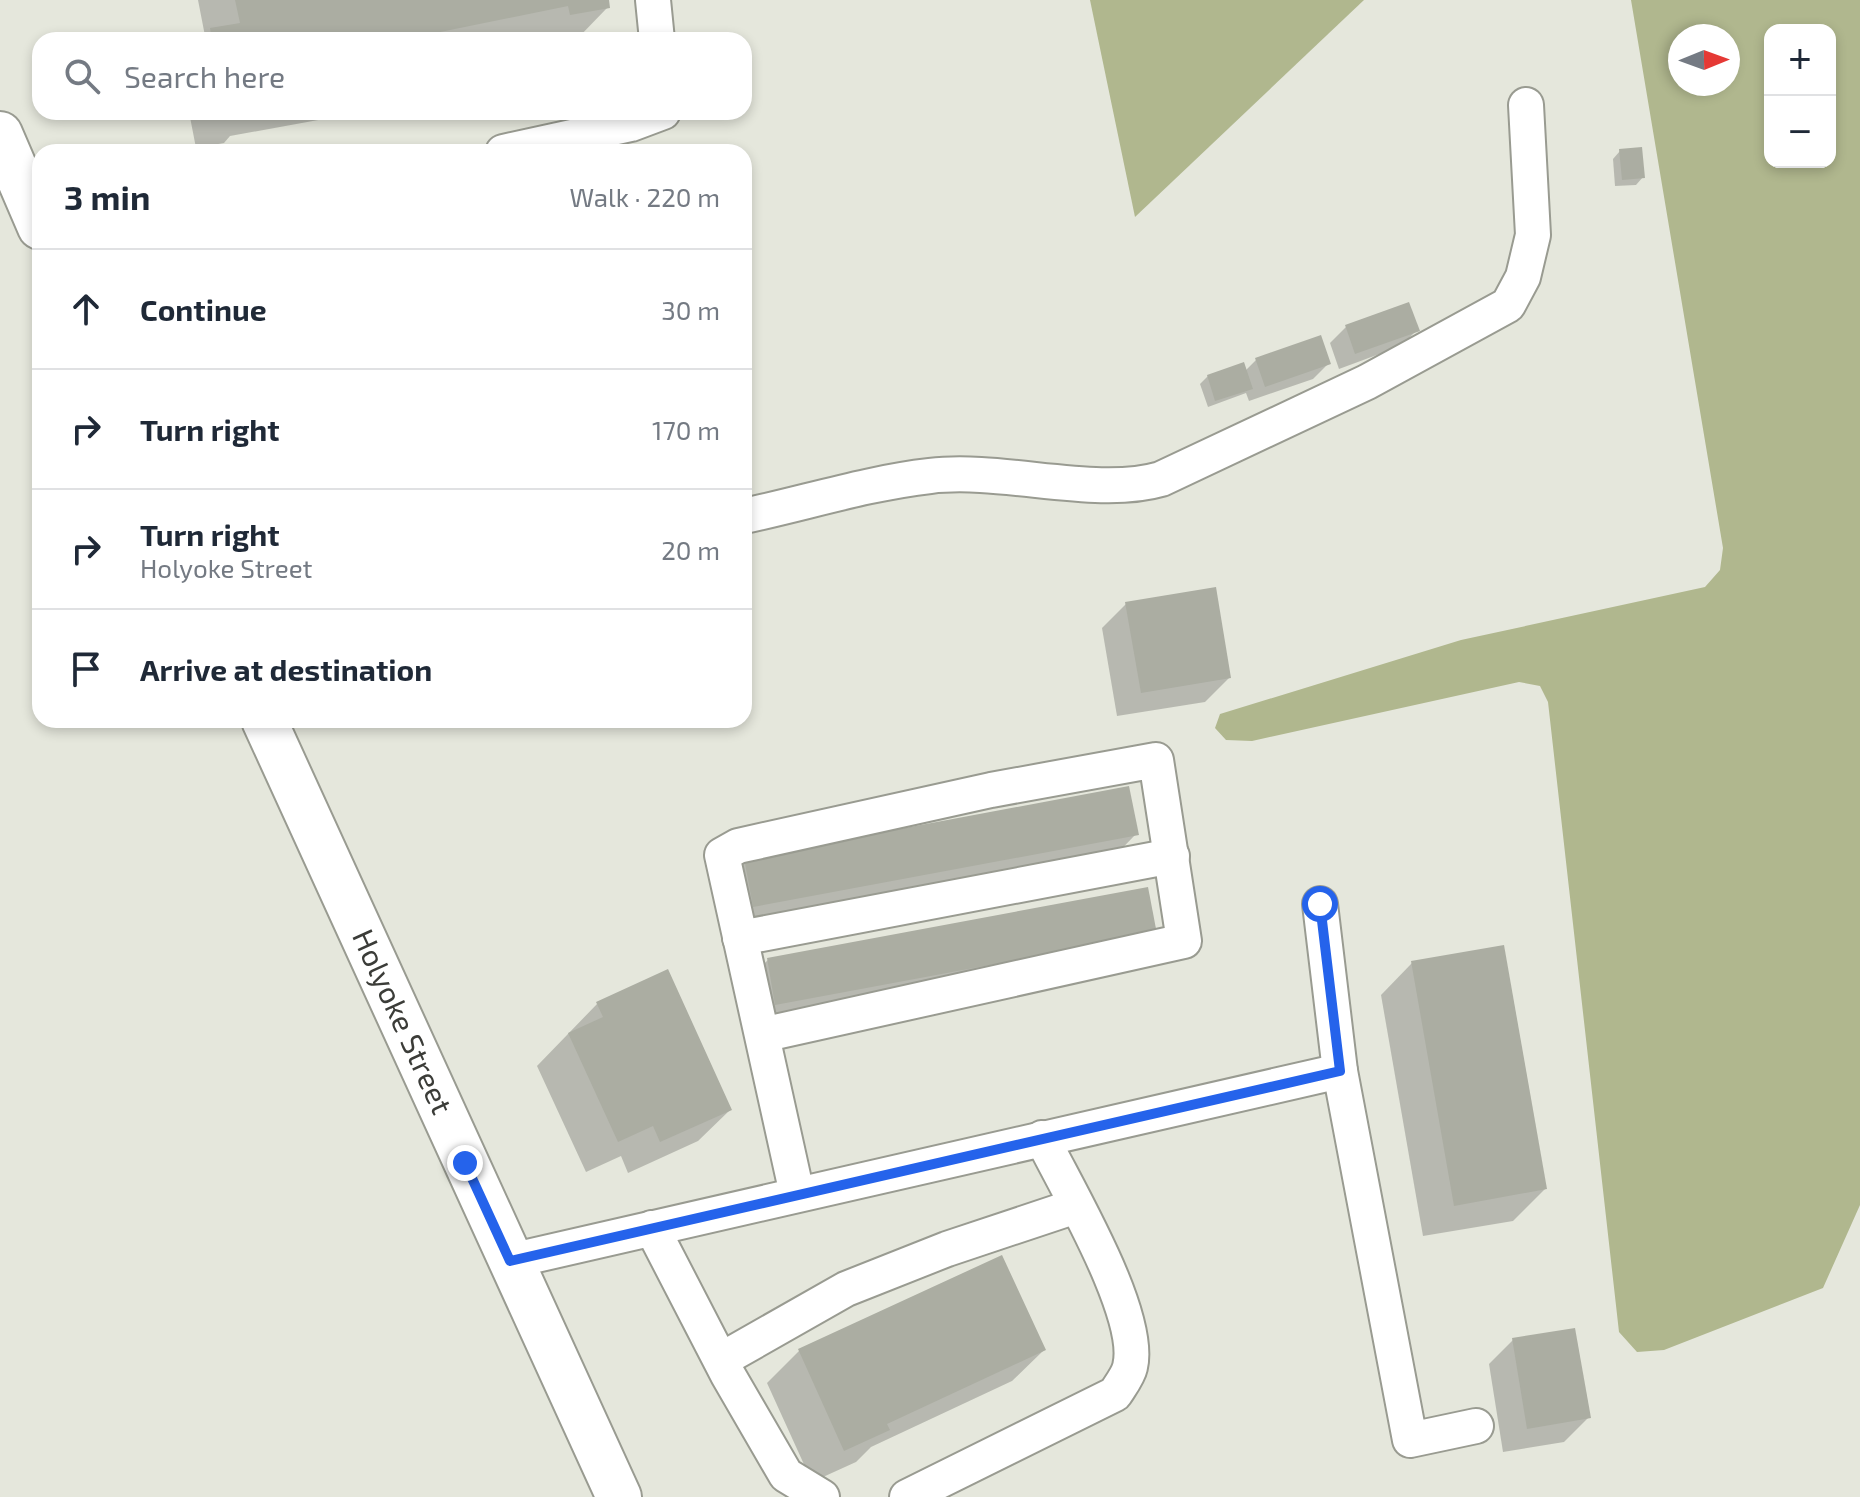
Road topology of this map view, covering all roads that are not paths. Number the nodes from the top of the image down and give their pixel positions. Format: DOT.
graph roads {
  1 [pos="653,0"];
  2 [pos="656,32"];
  3 [pos="1526,105"];
  4 [pos="642,120"];
  5 [pos="0,134"];
  6 [pos="540,144"];
  7 [pos="32,208"];
  8 [pos="752,514"];
  9 [pos="268,728"];
  10 [pos="1172,856"];
  11 [pos="1320,904"];
  12 [pos="740,938"];
  13 [pos="762,1035"];
  14 [pos="1340,1071"];
  15 [pos="1042,1138"];
  16 [pos="797,1194"];
  17 [pos="1076,1206"];
  18 [pos="652,1228"];
  19 [pos="510,1261"];
  20 [pos="721,1360"];
  21 [pos="1476,1426"];
  22 [pos="619,1497"];
  23 [pos="822,1497"];
  24 [pos="907,1497"];
  1 -- 2 [label="street"];
  3 -- 8 [label="street"];
  4 -- 6 [label="street"];
  5 -- 7 [label="main road"];
  9 -- 19 [label="main road, Holyoke Street"];
  10 -- 12 [label="street"];
  10 -- 12 [label="street"];
  10 -- 13 [label="street"];
  11 -- 14 [label="street"];
  12 -- 13 [label="street"];
  13 -- 16 [label="street"];
  14 -- 15 [label="street"];
  14 -- 21 [label="street"];
  15 -- 16 [label="street"];
  15 -- 17 [label="street"];
  16 -- 18 [label="street"];
  17 -- 20 [label="street"];
  17 -- 24 [label="street"];
  18 -- 19 [label="street"];
  18 -- 20 [label="street"];
  19 -- 22 [label="main road, Holyoke Street"];
  20 -- 23 [label="street"];
}
